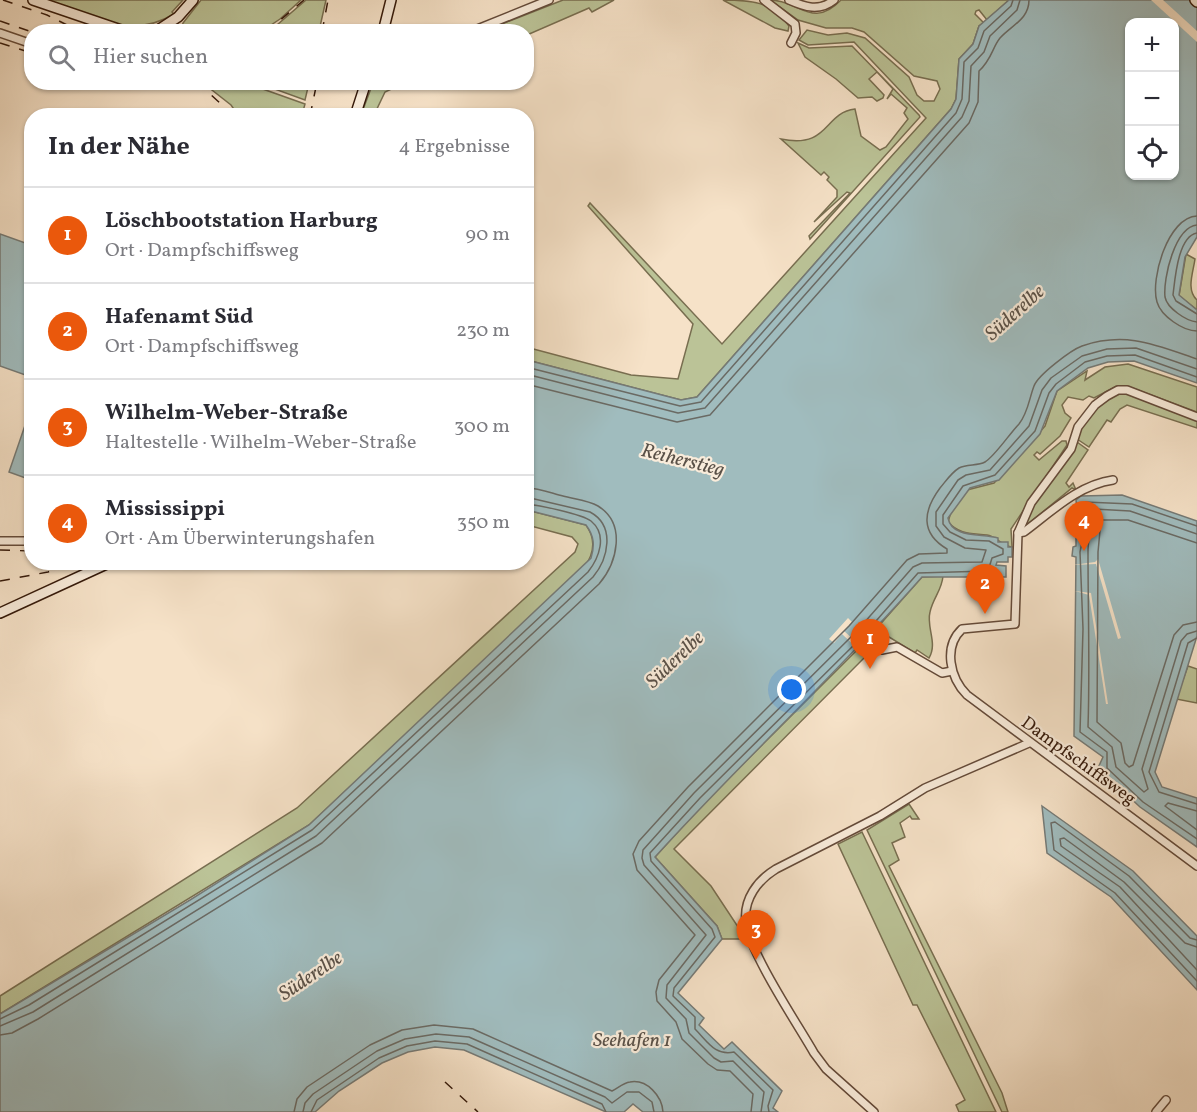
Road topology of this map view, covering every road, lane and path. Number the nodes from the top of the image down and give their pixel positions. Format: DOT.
graph roads {
  1 [pos="33,0"];
  2 [pos="193,0"];
  3 [pos="391,0"];
  4 [pos="549,0"];
  5 [pos="764,0"];
  6 [pos="789,0"];
  7 [pos="834,0"];
  8 [pos="104,24"];
  9 [pos="175,24"];
  10 [pos="385,24"];
  11 [pos="490,24"];
  12 [pos="0,33"];
  13 [pos="24,41"];
  14 [pos="791,43"];
  15 [pos="363,90"];
  16 [pos="358,108"];
  17 [pos="1197,417"];
  18 [pos="1113,480"];
  19 [pos="1018,533"];
  20 [pos="0,541"];
  21 [pos="24,541"];
  22 [pos="94,570"];
  23 [pos="0,613"];
  24 [pos="882,650"];
  25 [pos="952,671"];
  26 [pos="1029,743"];
  27 [pos="1197,866"];
  28 [pos="1166,1100"];
  29 [pos="874,1112"];
  30 [pos="1156,1112"];
  1 -- 8 [label="main road"];
  2 -- 9 [label="main road"];
  3 -- 10 [label="main road"];
  4 -- 11 [label="street"];
  5 -- 14 [label="street"];
  6 -- 7 [label="street"];
  12 -- 13 [label="street"];
  15 -- 16 [label="main road"];
  17 -- 19 [label="street"];
  18 -- 19 [label="street"];
  19 -- 25 [label="street"];
  20 -- 21 [label="street"];
  22 -- 23 [label="main road"];
  24 -- 25 [label="street"];
  25 -- 26 [label="street, Dampfschiffsweg"];
  26 -- 27 [label="street, Dampfschiffsweg"];
  26 -- 29 [label="street"];
  28 -- 30 [label="street"];
}
